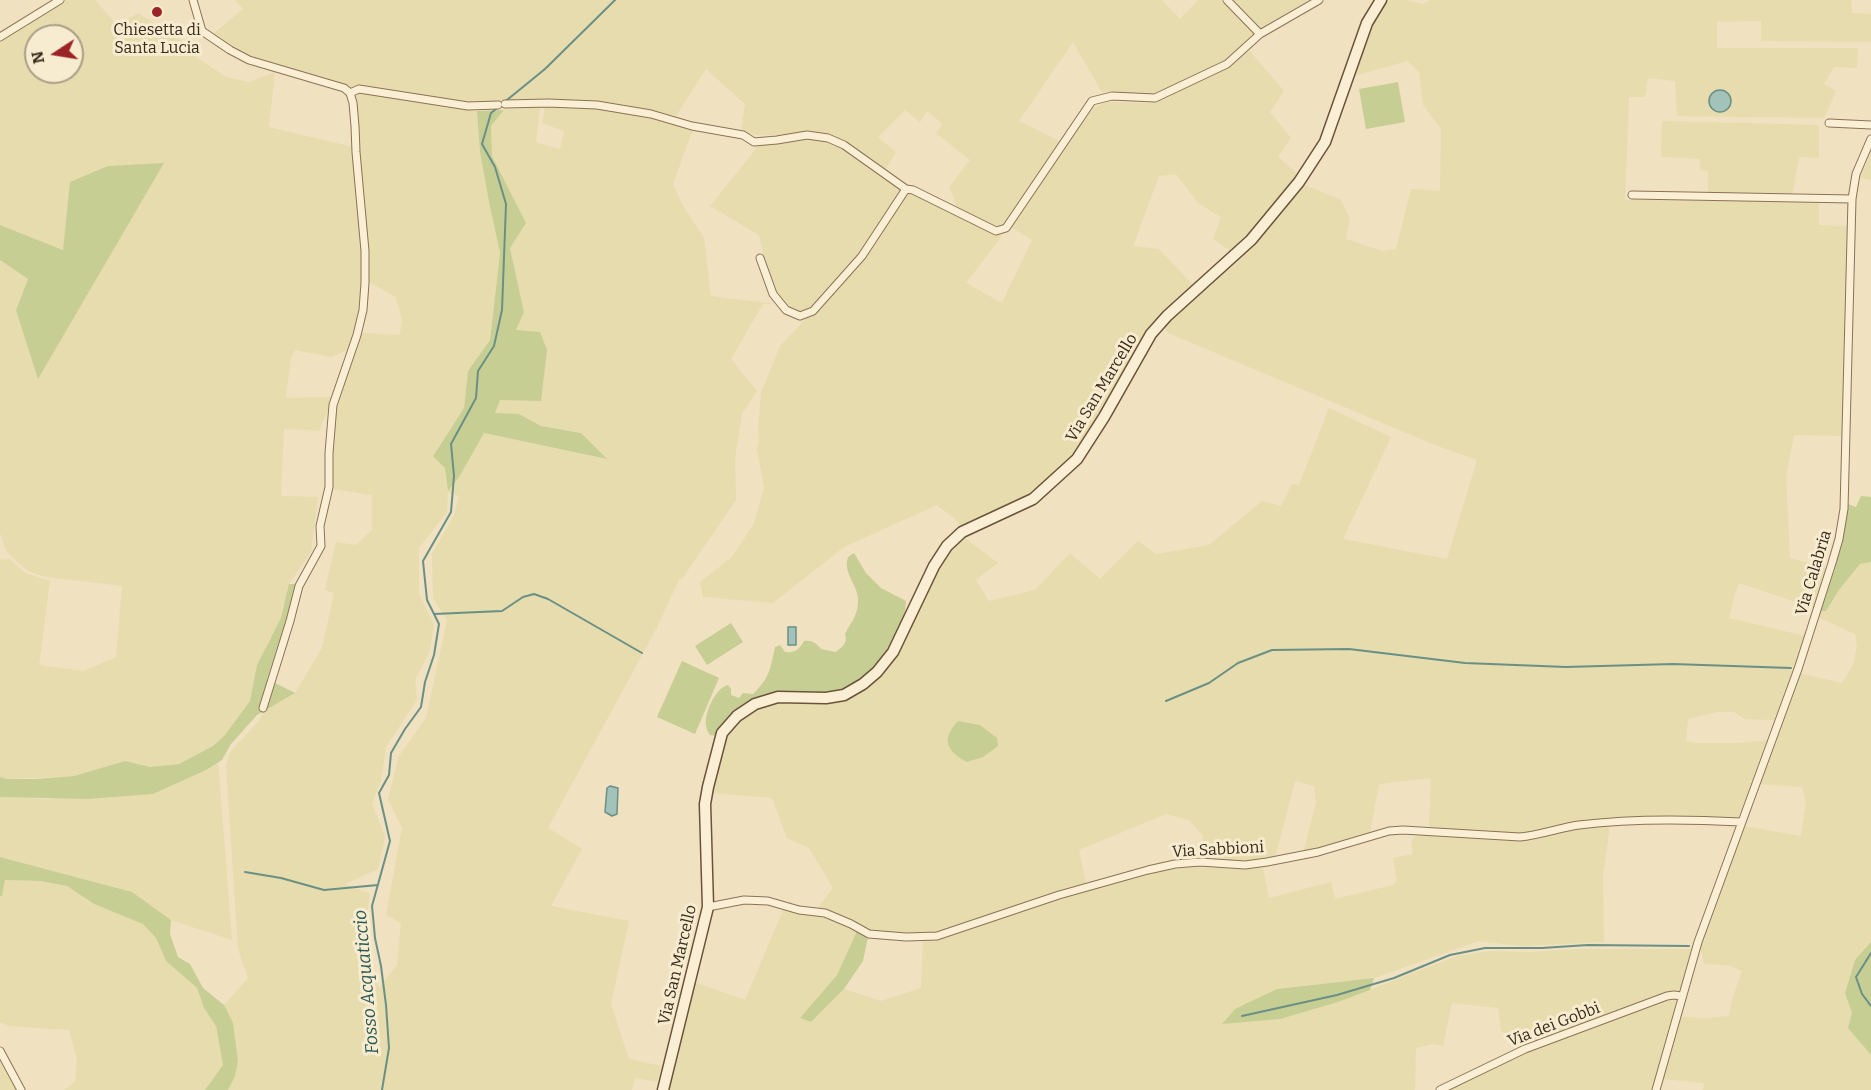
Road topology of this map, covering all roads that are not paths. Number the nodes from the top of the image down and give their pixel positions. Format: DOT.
graph roads {
  1 [pos="60,0"];
  2 [pos="193,0"];
  3 [pos="1227,0"];
  4 [pos="1319,0"];
  5 [pos="1381,0"];
  6 [pos="1260,34"];
  7 [pos="0,37"];
  8 [pos="350,93"];
  9 [pos="1829,123"];
  10 [pos="1871,125"];
  11 [pos="1871,139"];
  12 [pos="906,189"];
  13 [pos="1632,195"];
  14 [pos="1852,200"];
  15 [pos="760,258"];
  16 [pos="263,708"];
  17 [pos="1741,822"];
  18 [pos="708,907"];
  19 [pos="1681,996"];
  20 [pos="0,1051"];
  21 [pos="21,1090"];
  22 [pos="663,1090"];
  23 [pos="1440,1090"];
  24 [pos="1656,1090"];
  1 -- 7 [label="street"];
  2 -- 8 [label="street"];
  3 -- 6 [label="street"];
  4 -- 6 [label="street"];
  5 -- 18 [label="main road, Via San Marcello"];
  6 -- 12 [label="street"];
  8 -- 12 [label="street"];
  8 -- 16 [label="street"];
  9 -- 10 [label="street"];
  11 -- 14 [label="street, Via Calabria"];
  12 -- 15 [label="street"];
  13 -- 14 [label="street"];
  14 -- 17 [label="street, Via Calabria"];
  17 -- 18 [label="street, Via Sabbioni"];
  17 -- 19 [label="street, Via Calabria"];
  18 -- 22 [label="main road, Via San Marcello"];
  19 -- 23 [label="street, Via dei Gobbi"];
  19 -- 24 [label="street, Via Calabria"];
  20 -- 21 [label="street"];
}
